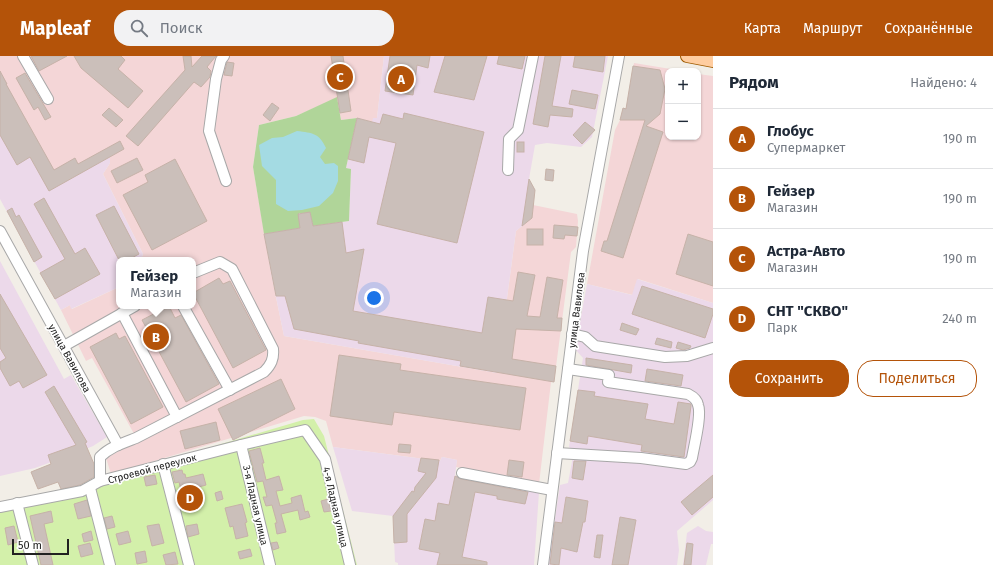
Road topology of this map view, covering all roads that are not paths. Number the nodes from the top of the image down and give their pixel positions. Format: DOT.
graph roads {
  1 [pos="23,56"];
  2 [pos="224,56"];
  3 [pos="533,56"];
  4 [pos="620,56"];
  5 [pos="687,56"];
  6 [pos="713,61"];
  7 [pos="48,99"];
  8 [pos="508,170"];
  9 [pos="226,181"];
  10 [pos="0,231"];
  11 [pos="196,272"];
  12 [pos="129,309"];
  13 [pos="185,309"];
  14 [pos="122,313"];
  15 [pos="572,334"];
  16 [pos="64,346"];
  17 [pos="713,348"];
  18 [pos="568,369"];
  19 [pos="230,390"];
  20 [pos="177,417"];
  21 [pos="305,430"];
  22 [pos="118,445"];
  23 [pos="241,445"];
  24 [pos="557,453"];
  25 [pos="163,464"];
  26 [pos="462,473"];
  27 [pos="100,481"];
  28 [pos="90,488"];
  29 [pos="552,490"];
  30 [pos="17,504"];
  31 [pos="0,508"];
  32 [pos="33,565"];
  33 [pos="110,565"];
  34 [pos="188,565"];
  35 [pos="270,565"];
  36 [pos="350,565"];
  37 [pos="544,565"];
  1 -- 7 [label="street"];
  2 -- 9 [label="street"];
  3 -- 8 [label="street"];
  4 -- 15 [label="street, улица Вавилова"];
  5 -- 6 [label="main road"];
  10 -- 16 [label="street, улица Вавилова"];
  11 -- 19 [label="street"];
  12 -- 14 [label="street"];
  13 -- 19 [label="street"];
  14 -- 16 [label="street"];
  14 -- 20 [label="street"];
  15 -- 17 [label="street"];
  15 -- 18 [label="street, улица Вавилова"];
  16 -- 22 [label="street, улица Вавилова"];
  18 -- 24 [label="street, улица Вавилова"];
  18 -- 24 [label="street"];
  19 -- 20 [label="street"];
  20 -- 22 [label="street"];
  21 -- 23 [label="street, Строевой переулок"];
  21 -- 36 [label="street, 4-я Ладная улица"];
  22 -- 27 [label="street"];
  23 -- 25 [label="street, Строевой переулок"];
  23 -- 35 [label="street, 3-я Ладная улица"];
  24 -- 29 [label="street, улица Вавилова"];
  25 -- 27 [label="street, Строевой переулок"];
  25 -- 34 [label="street"];
  26 -- 29 [label="street"];
  27 -- 28 [label="street, Строевой переулок"];
  28 -- 30 [label="street, Строевой переулок"];
  28 -- 33 [label="street"];
  29 -- 37 [label="street, улица Вавилова"];
  30 -- 31 [label="street, Строевой переулок"];
  30 -- 32 [label="street"];
}
